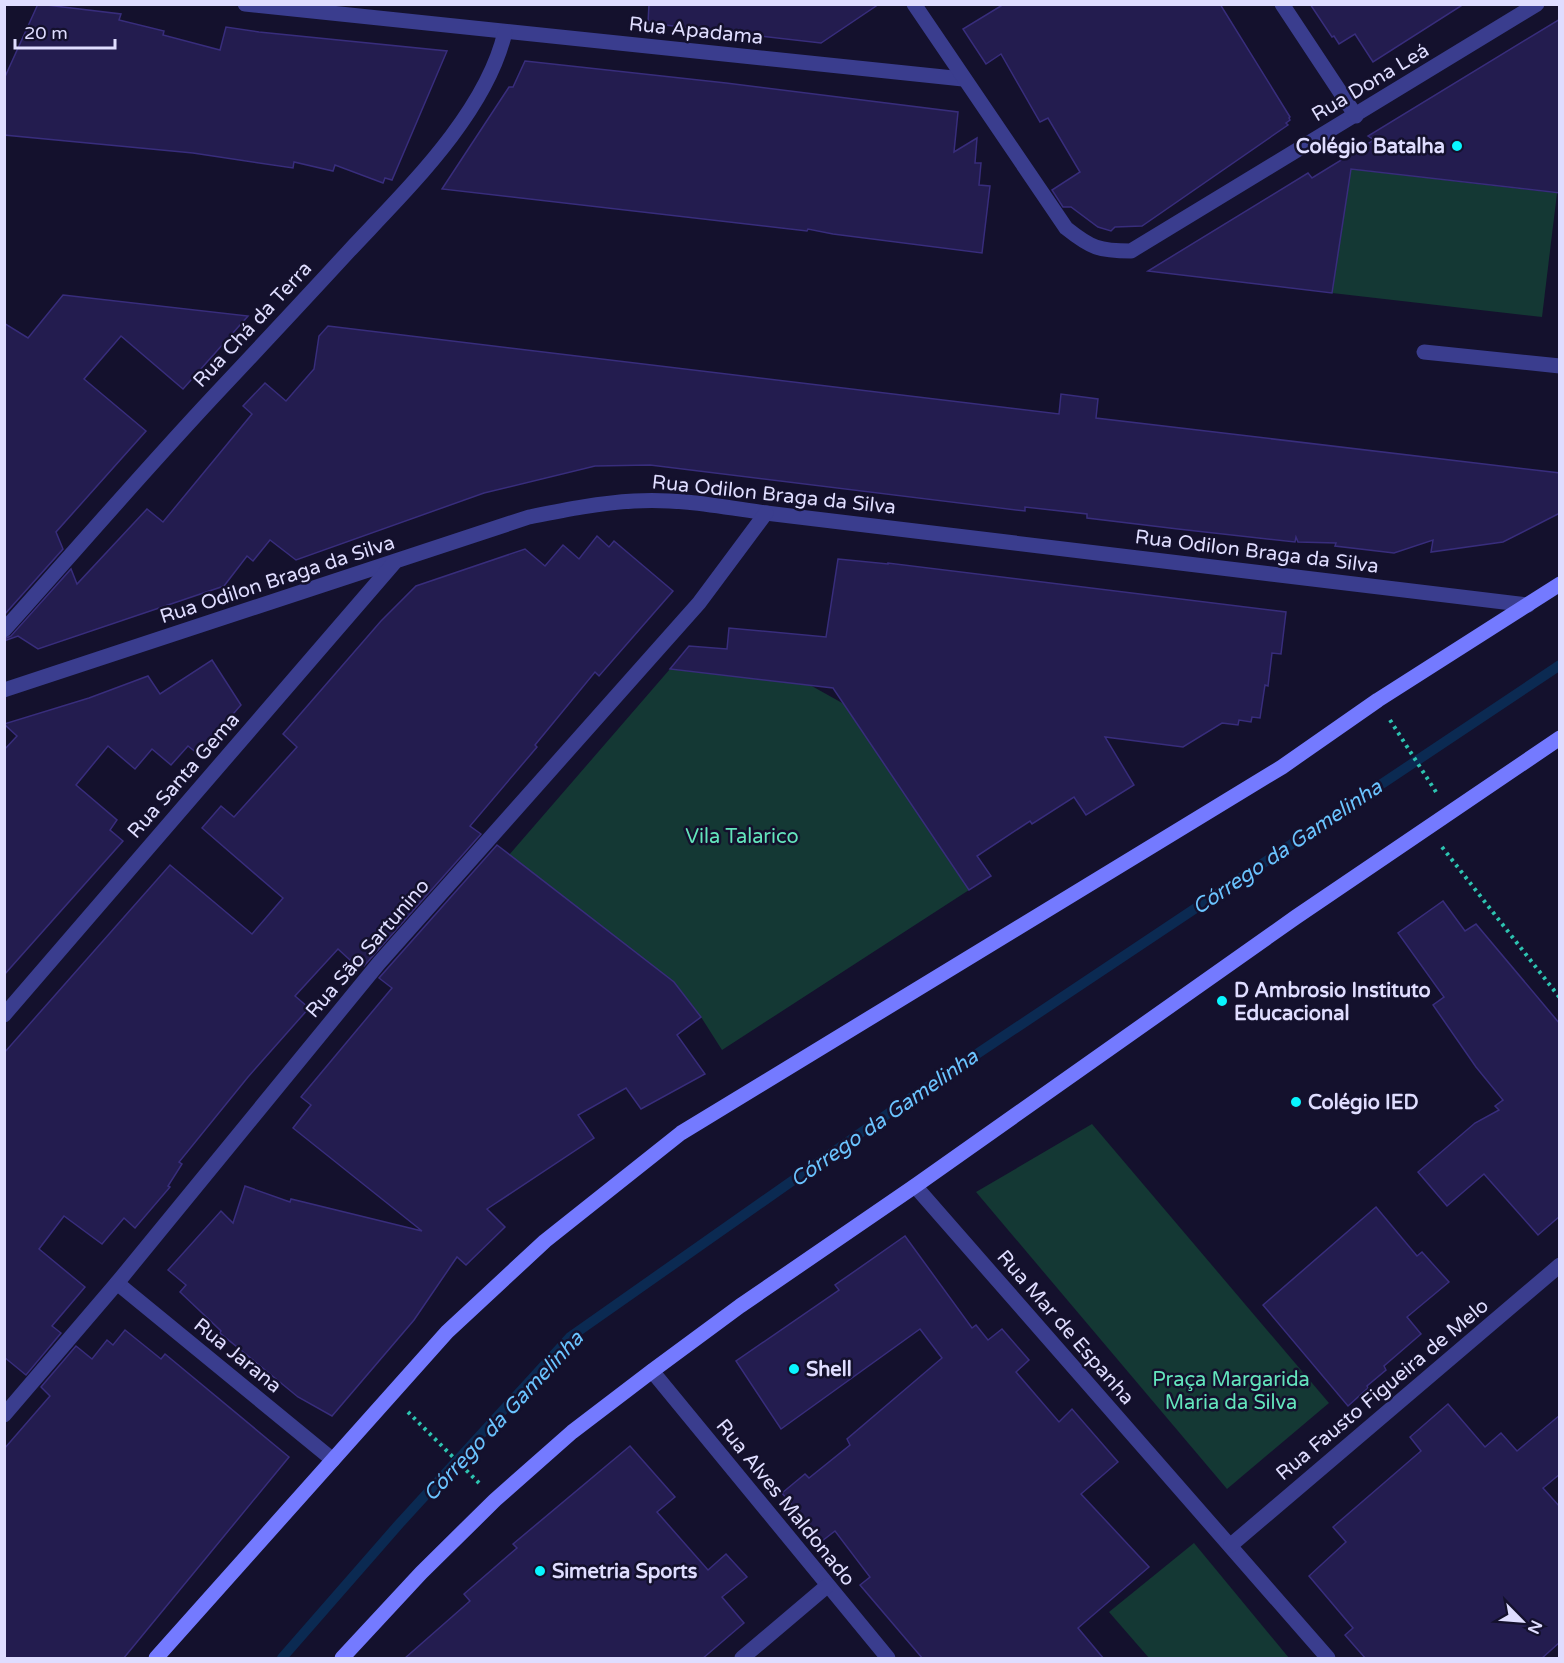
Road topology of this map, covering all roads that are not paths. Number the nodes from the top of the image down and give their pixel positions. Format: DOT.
graph roads {
  1 [pos="245,4"];
  2 [pos="914,4"];
  3 [pos="1282,4"];
  4 [pos="1537,4"];
  5 [pos="505,32"];
  6 [pos="963,79"];
  7 [pos="1356,116"];
  8 [pos="1424,352"];
  9 [pos="1560,366"];
  10 [pos="766,513"];
  11 [pos="394,563"];
  12 [pos="1560,584"];
  13 [pos="1528,605"];
  14 [pos="4,630"];
  15 [pos="4,690"];
  16 [pos="1560,738"];
  17 [pos="4,1015"];
  18 [pos="915,1186"];
  19 [pos="1560,1264"];
  20 [pos="117,1283"];
  21 [pos="652,1371"];
  22 [pos="4,1415"];
  23 [pos="333,1460"];
  24 [pos="1231,1545"];
  25 [pos="827,1586"];
  26 [pos="156,1659"];
  27 [pos="342,1659"];
  28 [pos="742,1659"];
  29 [pos="888,1659"];
  30 [pos="1328,1659"];
  1 -- 5 [label="street, Rua Apadama"];
  2 -- 6 [label="street"];
  3 -- 7 [label="street"];
  4 -- 7 [label="street, Rua Dona Leá"];
  5 -- 6 [label="street, Rua Apadama"];
  5 -- 14 [label="street, Rua Chá da Terra"];
  6 -- 7 [label="street, Rua Dona Leá"];
  8 -- 9 [label="street"];
  10 -- 11 [label="street, Rua Odilon Braga da Silva"];
  10 -- 13 [label="street, Rua Odilon Braga da Silva"];
  10 -- 20 [label="street, Rua São Sartunino"];
  11 -- 15 [label="street, Rua Odilon Braga da Silva"];
  11 -- 17 [label="street, Rua Santa Gema"];
  12 -- 13 [label="main road"];
  13 -- 23 [label="main road"];
  16 -- 18 [label="main road"];
  18 -- 21 [label="main road"];
  18 -- 24 [label="street, Rua Mar de Espanha"];
  19 -- 24 [label="street, Rua Fausto Figueira de Melo"];
  20 -- 22 [label="street, Rua São Sartunino"];
  20 -- 23 [label="street, Rua Jarana"];
  21 -- 25 [label="street, Rua Alves Maldonado"];
  21 -- 27 [label="main road"];
  23 -- 26 [label="main road"];
  24 -- 30 [label="street, Rua Mar de Espanha"];
  25 -- 28 [label="street"];
  25 -- 29 [label="street, Rua Alves Maldonado"];
}
